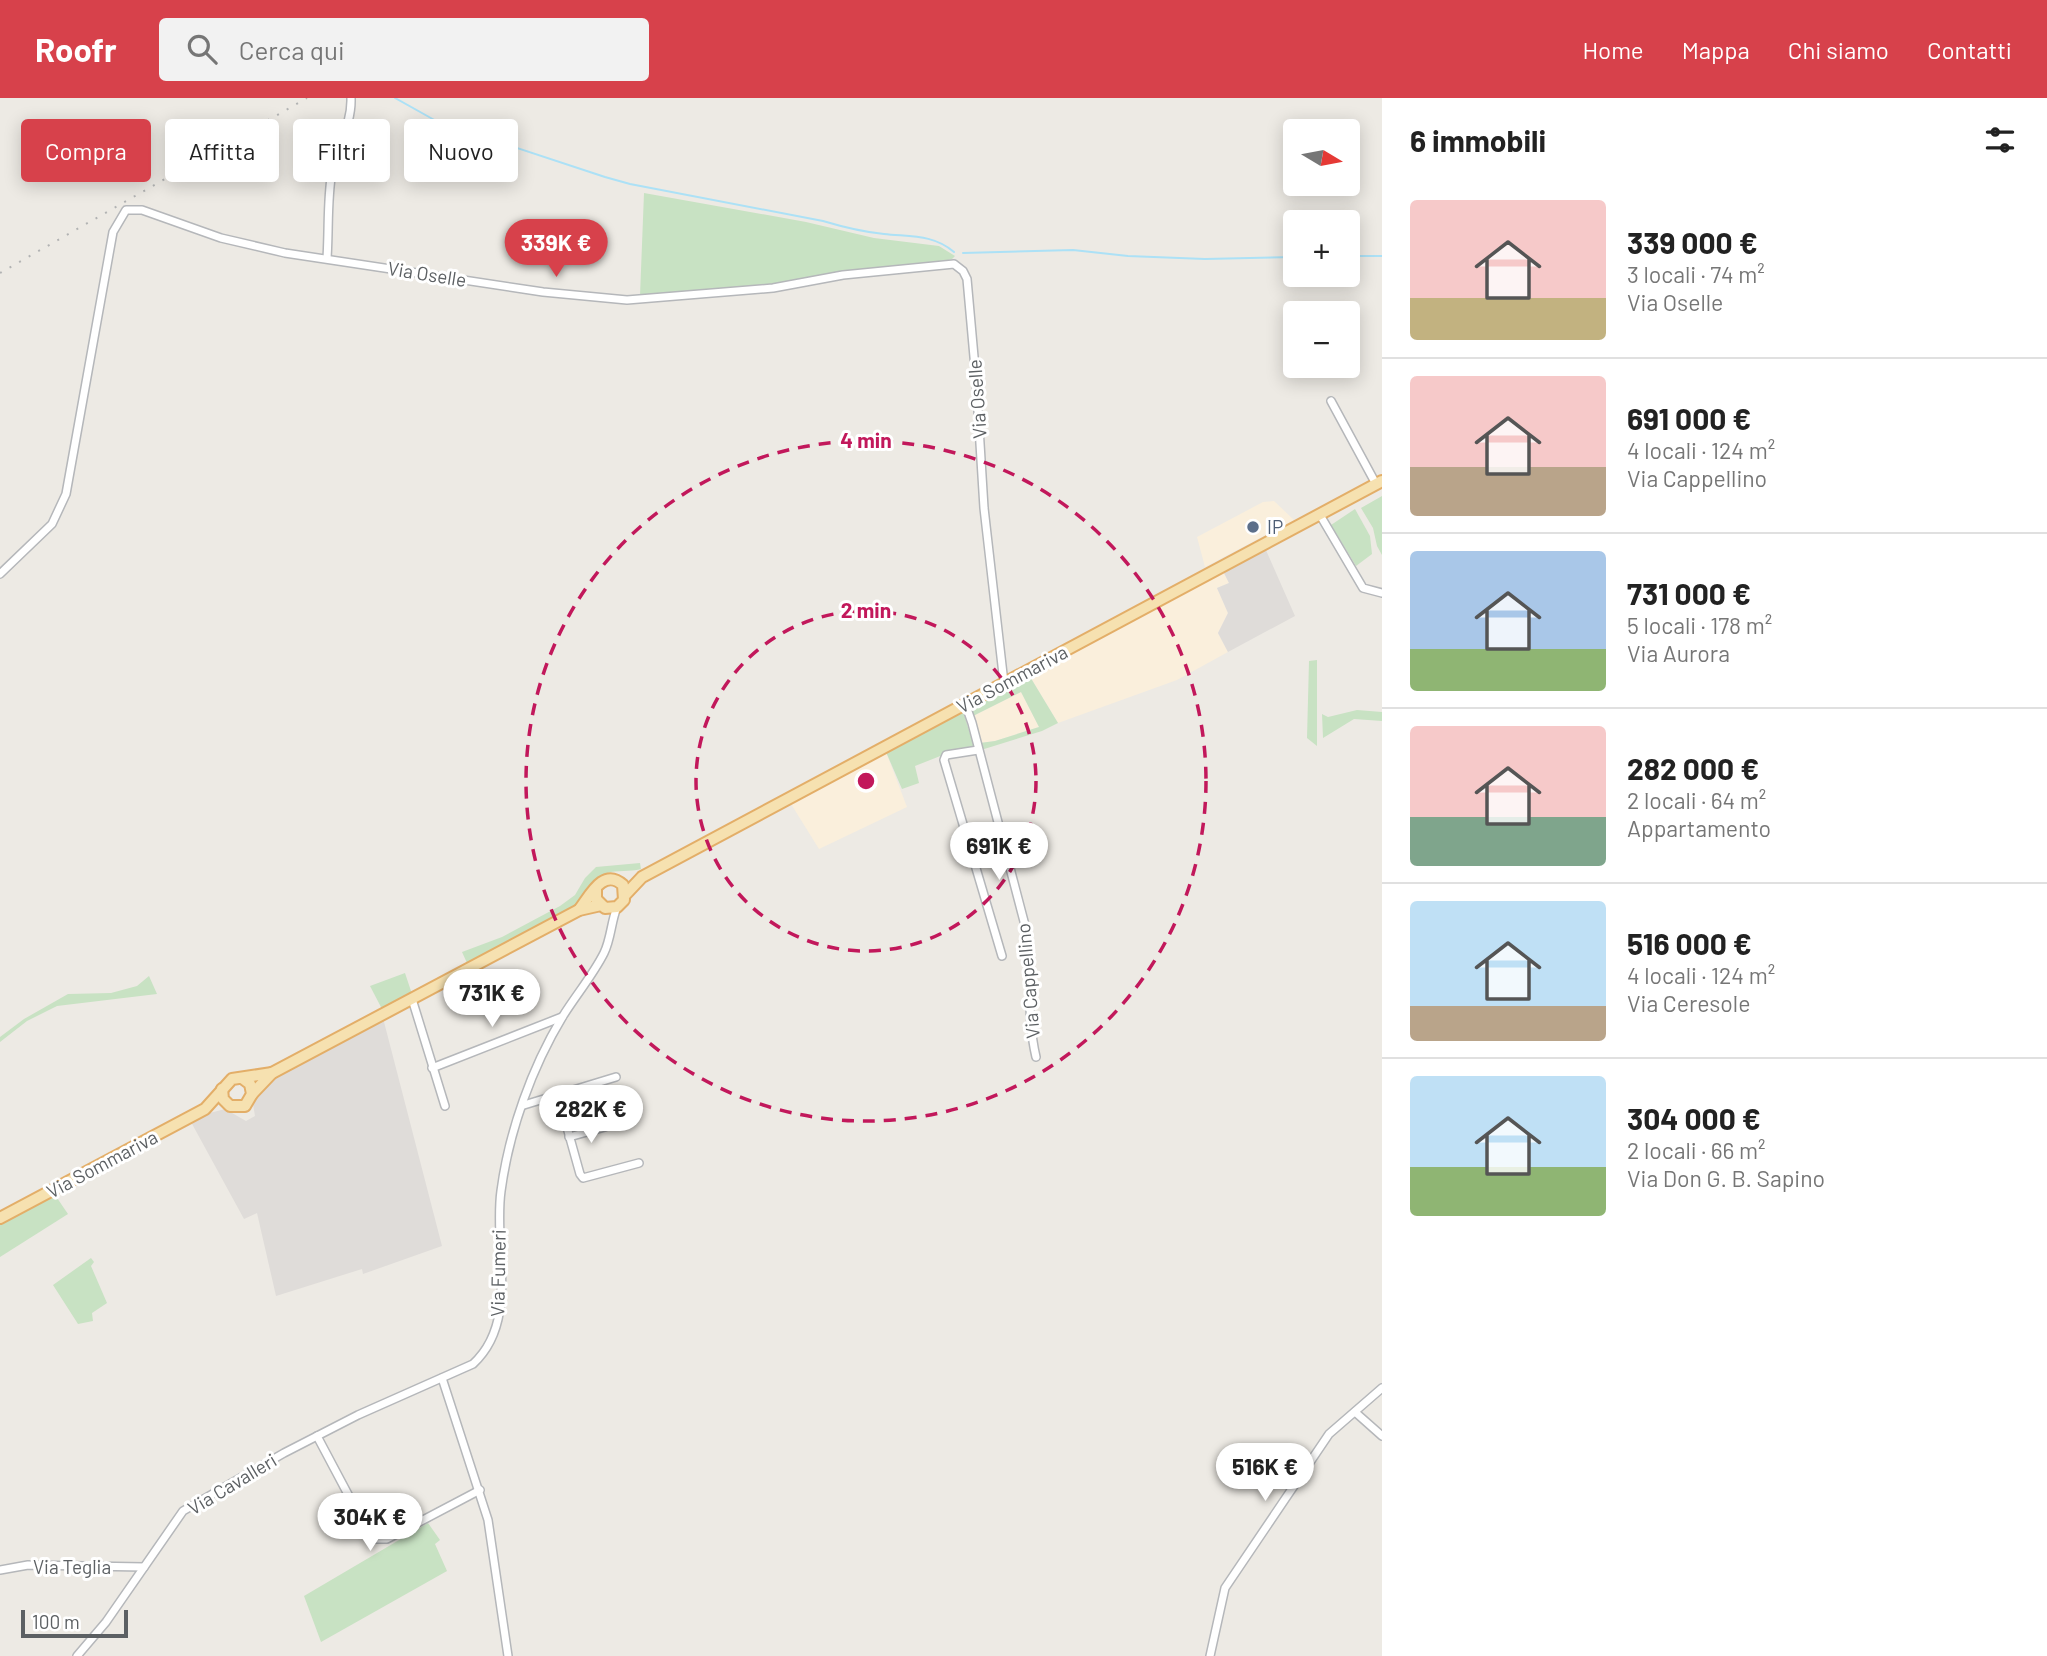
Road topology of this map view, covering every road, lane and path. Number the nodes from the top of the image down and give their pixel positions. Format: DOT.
graph roads {
  1 [pos="351,98"];
  2 [pos="327,258"];
  3 [pos="1331,401"];
  4 [pos="1379,482"];
  5 [pos="1320,515"];
  6 [pos="0,574"];
  7 [pos="1382,593"];
  8 [pos="1004,683"];
  9 [pos="965,703"];
  10 [pos="978,750"];
  11 [pos="642,877"];
  12 [pos="617,881"];
  13 [pos="596,889"];
  14 [pos="625,894"];
  15 [pos="603,907"];
  16 [pos="617,907"];
  17 [pos="579,910"];
  18 [pos="612,920"];
  19 [pos="1002,956"];
  20 [pos="412,999"];
  21 [pos="562,1017"];
  22 [pos="1036,1057"];
  23 [pos="432,1068"];
  24 [pos="272,1073"];
  25 [pos="616,1077"];
  26 [pos="242,1078"];
  27 [pos="222,1089"];
  28 [pos="252,1094"];
  29 [pos="558,1095"];
  30 [pos="524,1105"];
  31 [pos="230,1106"];
  32 [pos="445,1107"];
  33 [pos="205,1109"];
  34 [pos="605,1127"];
  35 [pos="569,1137"];
  36 [pos="639,1163"];
  37 [pos="0,1218"];
  38 [pos="442,1378"];
  39 [pos="1382,1388"];
  40 [pos="1355,1412"];
  41 [pos="317,1436"];
  42 [pos="1382,1436"];
  43 [pos="480,1490"];
  44 [pos="144,1567"];
  45 [pos="0,1570"];
  46 [pos="77,1656"];
  47 [pos="508,1656"];
  48 [pos="1210,1656"];
  1 -- 2 [label="street"];
  2 -- 6 [label="street, Via Oselle"];
  2 -- 8 [label="street, Via Oselle"];
  3 -- 4 [label="street"];
  4 -- 5 [label="main road, Via Sommariva"];
  5 -- 7 [label="street"];
  5 -- 8 [label="main road, Via Sommariva"];
  8 -- 9 [label="main road, Via Sommariva"];
  9 -- 10 [label="street, Via Cappellino"];
  9 -- 11 [label="main road, Via Sommariva"];
  10 -- 19 [label="street"];
  10 -- 22 [label="street, Via Cappellino"];
  11 -- 12 [label="main road, Via Sommariva"];
  11 -- 14 [label="main road, Via Sommariva"];
  12 -- 13 [label="main road"];
  12 -- 14 [label="main road"];
  13 -- 15 [label="main road"];
  13 -- 17 [label="main road"];
  14 -- 16 [label="main road"];
  15 -- 16 [label="main road"];
  15 -- 17 [label="main road"];
  15 -- 18 [label="street"];
  16 -- 18 [label="street, Via Fumeri"];
  17 -- 20 [label="main road"];
  18 -- 21 [label="street, Via Fumeri"];
  20 -- 23 [label="street"];
  20 -- 24 [label="main road"];
  21 -- 23 [label="street"];
  21 -- 30 [label="street, Via Fumeri"];
  23 -- 32 [label="street"];
  24 -- 26 [label="main road"];
  24 -- 28 [label="main road"];
  25 -- 29 [label="street"];
  26 -- 27 [label="main road"];
  26 -- 28 [label="main road"];
  27 -- 31 [label="main road"];
  27 -- 33 [label="main road, Via Sommariva"];
  28 -- 31 [label="main road"];
  29 -- 30 [label="street"];
  29 -- 35 [label="street"];
  30 -- 38 [label="street, Via Fumeri"];
  31 -- 33 [label="main road, Via Sommariva"];
  33 -- 37 [label="main road, Via Sommariva"];
  34 -- 35 [label="street"];
  35 -- 36 [label="street"];
  38 -- 41 [label="street, Via Cavalleri"];
  38 -- 43 [label="street"];
  39 -- 40 [label="street"];
  40 -- 42 [label="street"];
  40 -- 48 [label="street"];
  41 -- 43 [label="street"];
  41 -- 44 [label="street, Via Cavalleri"];
  43 -- 47 [label="street"];
  44 -- 45 [label="street, Via Teglia"];
  44 -- 46 [label="street, Via Cavalleri"];
}
